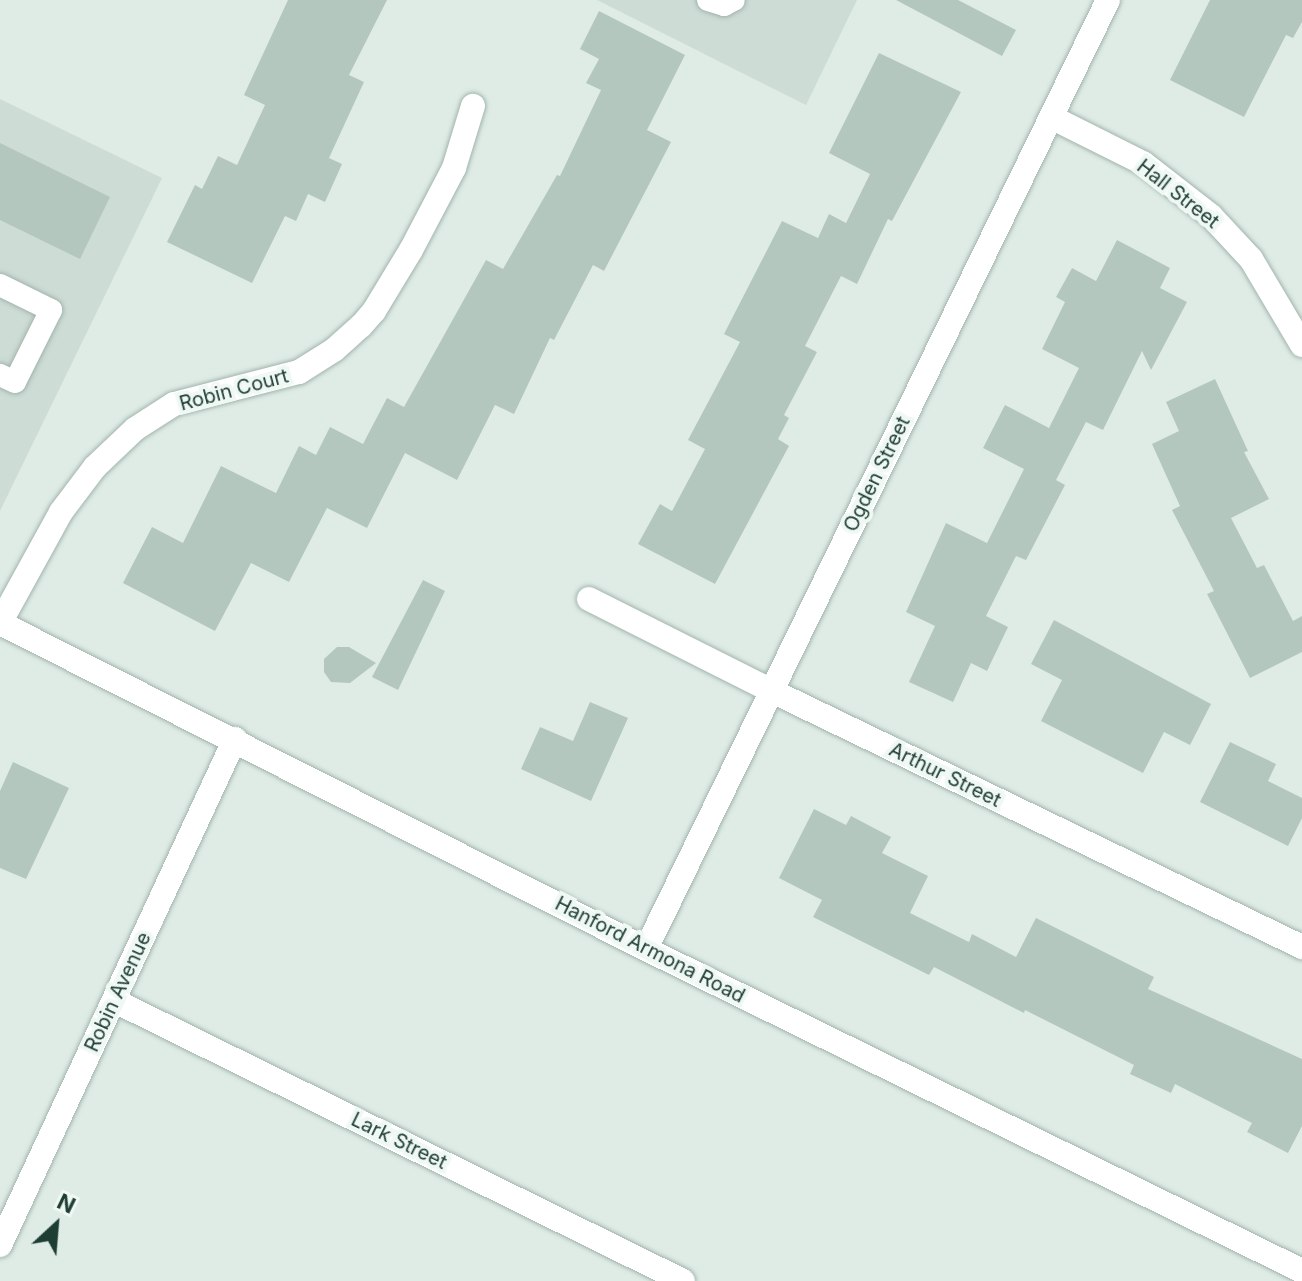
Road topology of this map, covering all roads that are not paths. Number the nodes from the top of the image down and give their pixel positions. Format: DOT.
graph roads {
  1 [pos="708,0"];
  2 [pos="734,0"];
  3 [pos="1108,0"];
  4 [pos="473,106"];
  5 [pos="1051,117"];
  6 [pos="0,285"];
  7 [pos="1302,345"];
  8 [pos="0,375"];
  9 [pos="589,599"];
  10 [pos="0,623"];
  11 [pos="772,691"];
  12 [pos="235,739"];
  13 [pos="1302,947"];
  14 [pos="646,949"];
  15 [pos="115,1001"];
  16 [pos="0,1245"];
  17 [pos="1302,1271"];
  18 [pos="683,1281"];
  1 -- 2 [label="lane"];
  3 -- 5 [label="street, Ogden Street"];
  4 -- 10 [label="street, Robin Court"];
  5 -- 7 [label="street, Hall Street"];
  5 -- 11 [label="street, Ogden Street"];
  6 -- 8 [label="lane"];
  9 -- 11 [label="street, Arthur Street"];
  10 -- 12 [label="street, Hanford Armona Road"];
  11 -- 13 [label="street, Arthur Street"];
  11 -- 14 [label="street, Ogden Street"];
  12 -- 14 [label="street, Hanford Armona Road"];
  12 -- 15 [label="street, Robin Avenue"];
  14 -- 17 [label="street, Hanford Armona Road"];
  15 -- 16 [label="street, Robin Avenue"];
  15 -- 18 [label="street, Lark Street"];
}
